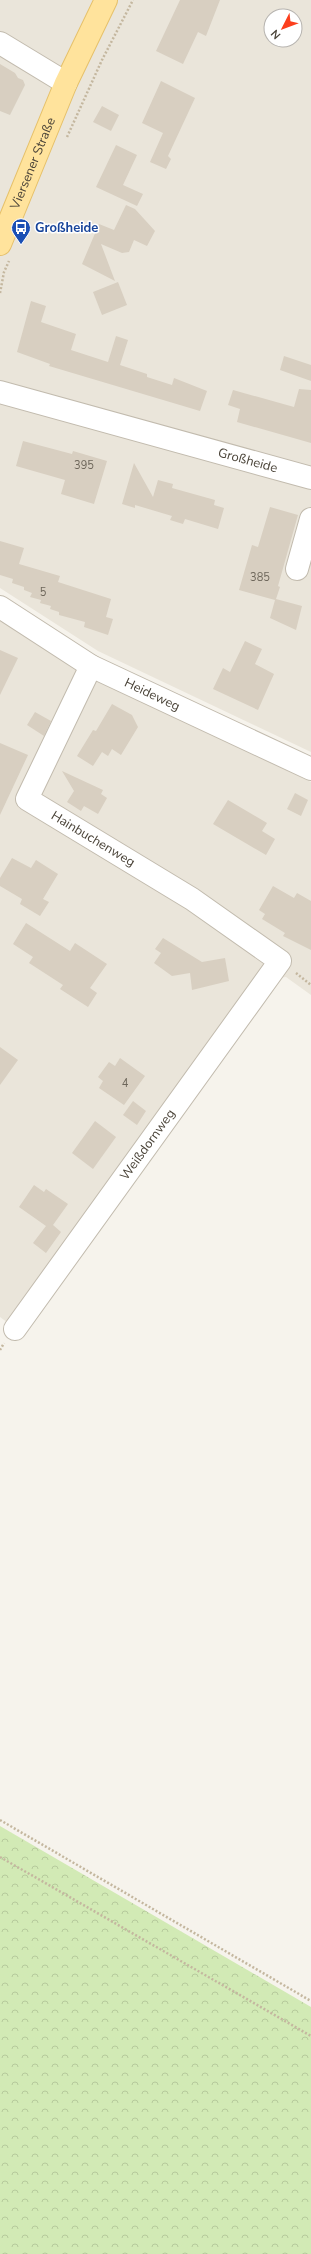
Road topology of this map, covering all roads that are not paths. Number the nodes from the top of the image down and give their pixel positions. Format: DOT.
graph roads {
  1 [pos="106,0"];
  2 [pos="0,43"];
  3 [pos="66,83"];
  4 [pos="0,244"];
  5 [pos="0,392"];
  6 [pos="311,478"];
  7 [pos="311,519"];
  8 [pos="297,569"];
  9 [pos="0,607"];
  10 [pos="91,666"];
  11 [pos="311,769"];
  12 [pos="280,961"];
  13 [pos="15,1329"];
  1 -- 3 [label="main road, Viersener Straße"];
  2 -- 3 [label="street"];
  3 -- 4 [label="main road, Viersener Straße"];
  5 -- 6 [label="street, Großheide"];
  7 -- 8 [label="street"];
  9 -- 10 [label="street, Heideweg"];
  10 -- 11 [label="street, Heideweg"];
  10 -- 12 [label="street, Hainbuchenweg"];
  12 -- 13 [label="street, Weißdornweg"];
}
